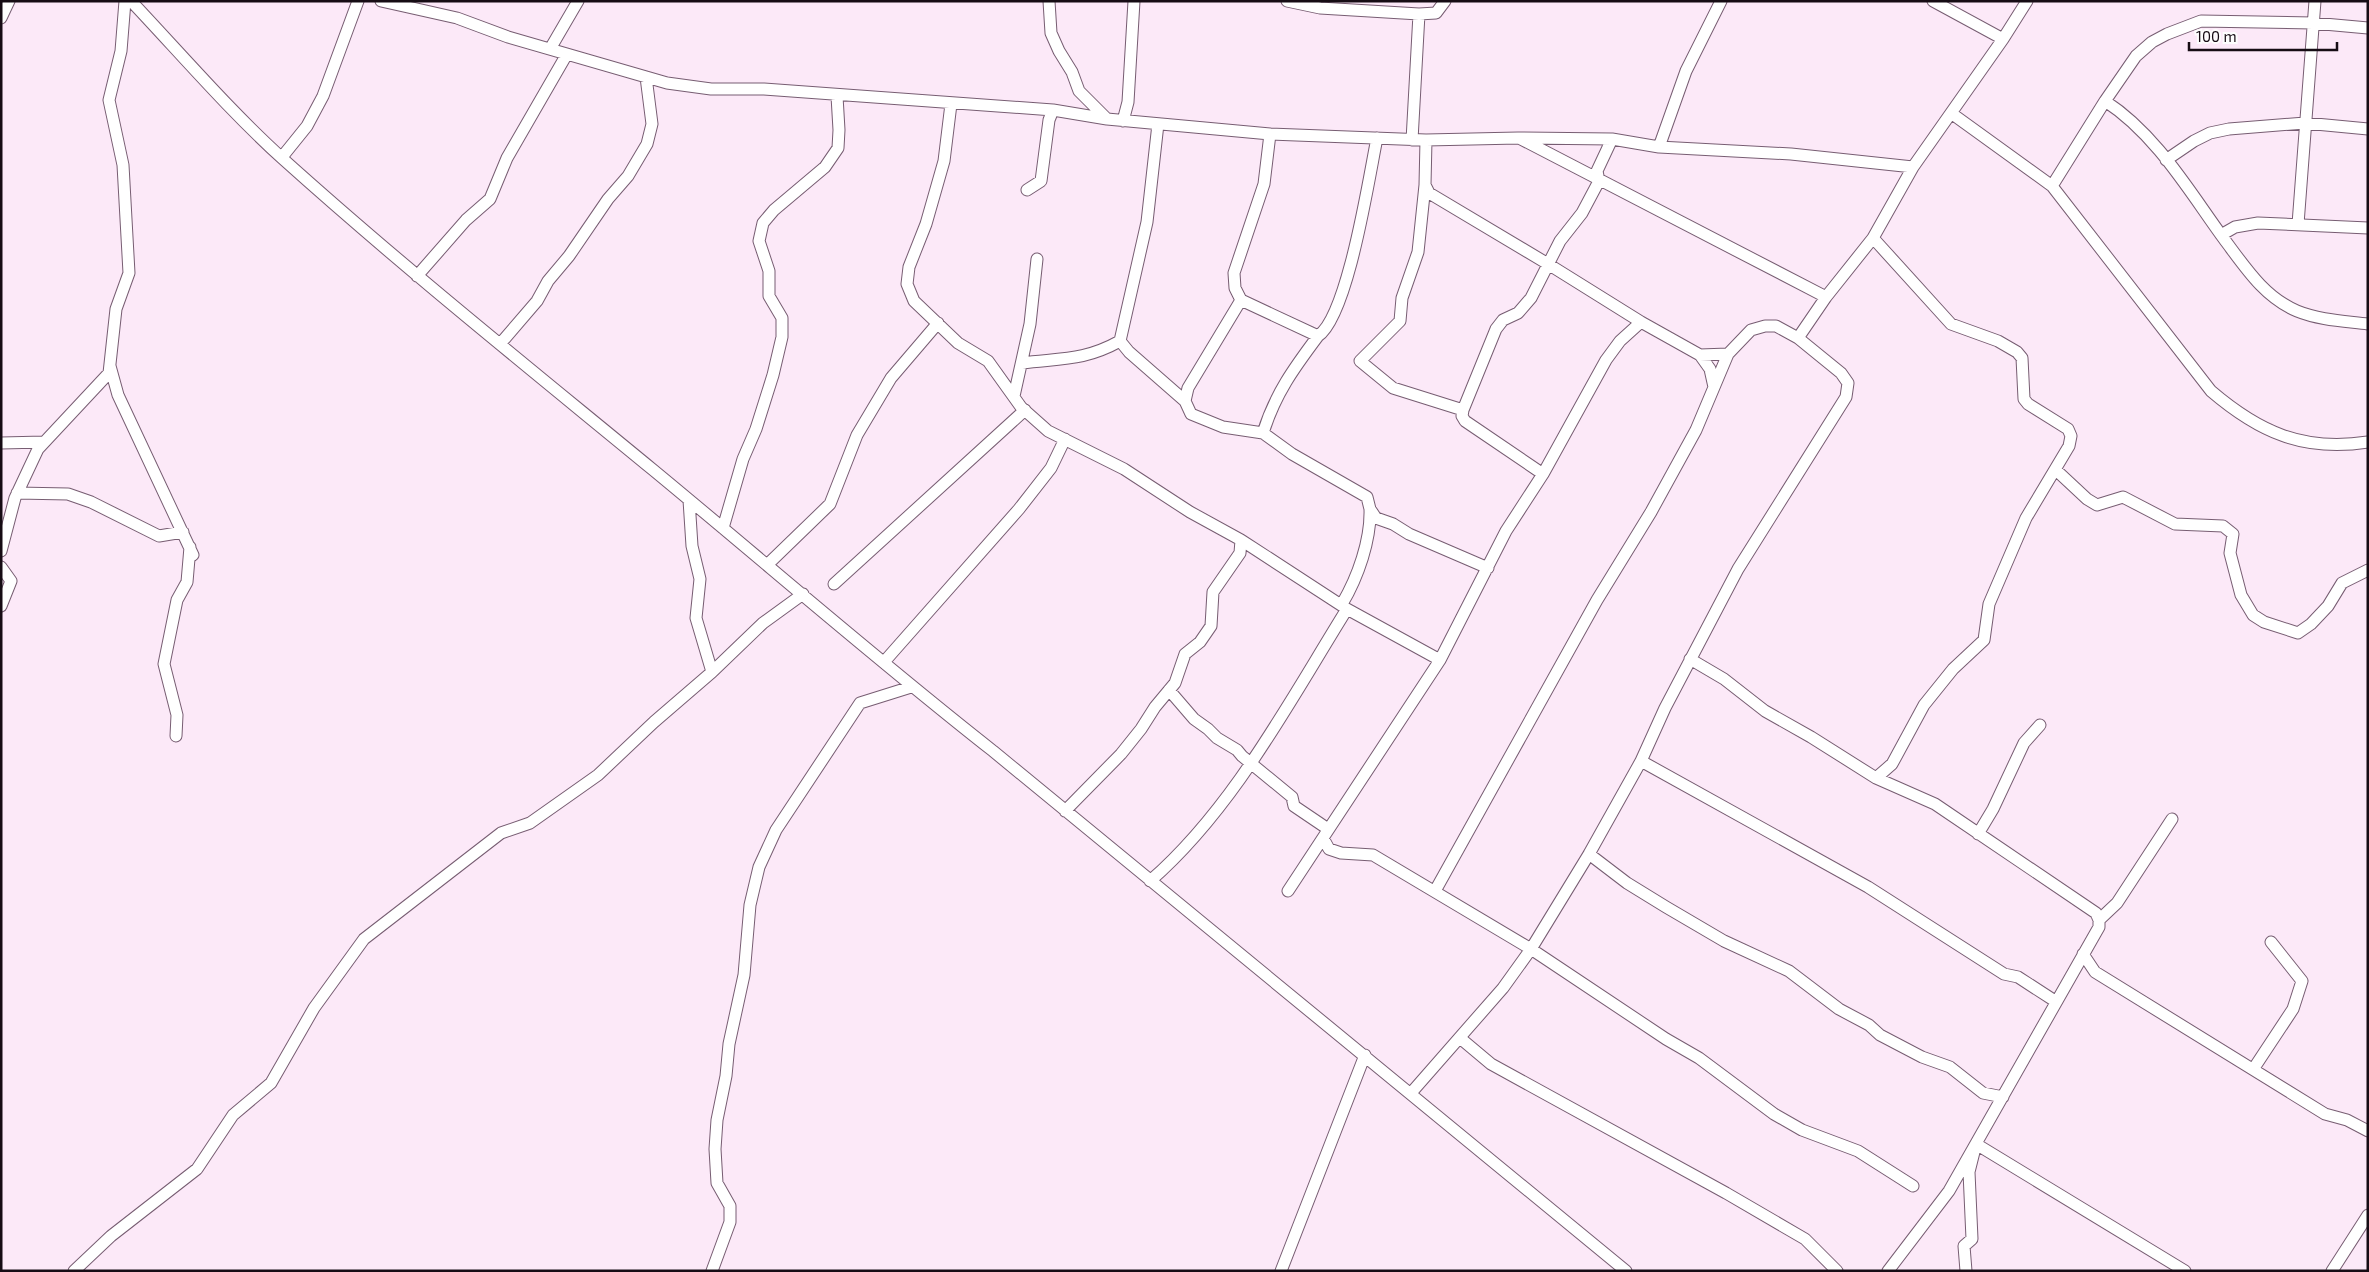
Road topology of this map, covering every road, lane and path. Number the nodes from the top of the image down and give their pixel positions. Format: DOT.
graph roads {
  1 [pos="10,1"];
  2 [pos="125,1"];
  3 [pos="132,1"];
  4 [pos="358,1"];
  5 [pos="381,1"];
  6 [pos="578,1"];
  7 [pos="1049,1"];
  8 [pos="1134,1"];
  9 [pos="1287,1"];
  10 [pos="1444,1"];
  11 [pos="1933,1"];
  12 [pos="2027,1"];
  13 [pos="2315,1"];
  14 [pos="1719,2"];
  15 [pos="1420,14"];
  16 [pos="1,18"];
  17 [pos="2313,23"];
  18 [pos="2368,28"];
  19 [pos="2003,39"];
  20 [pos="550,49"];
  21 [pos="567,54"];
  22 [pos="646,78"];
  23 [pos="836,96"];
  24 [pos="2105,101"];
  25 [pos="951,104"];
  26 [pos="1053,110"];
  27 [pos="1950,113"];
  28 [pos="1107,120"];
  29 [pos="1122,121"];
  30 [pos="2304,123"];
  31 [pos="1158,124"];
  32 [pos="2368,129"];
  33 [pos="1270,134"];
  34 [pos="1377,138"];
  35 [pos="1518,138"];
  36 [pos="1612,139"];
  37 [pos="1412,140"];
  38 [pos="1426,140"];
  39 [pos="1659,147"];
  40 [pos="282,158"];
  41 [pos="2166,160"];
  42 [pos="1913,167"];
  43 [pos="1599,181"];
  44 [pos="1425,185"];
  45 [pos="2052,186"];
  46 [pos="1027,190"];
  47 [pos="2298,224"];
  48 [pos="2368,228"];
  49 [pos="2221,235"];
  50 [pos="1873,238"];
  51 [pos="1037,259"];
  52 [pos="1548,264"];
  53 [pos="417,276"];
  54 [pos="1826,297"];
  55 [pos="1241,300"];
  56 [pos="1641,322"];
  57 [pos="938,323"];
  58 [pos="2368,324"];
  59 [pos="1318,336"];
  60 [pos="1798,338"];
  61 [pos="1120,341"];
  62 [pos="500,344"];
  63 [pos="1728,354"];
  64 [pos="1700,356"];
  65 [pos="1022,363"];
  66 [pos="110,366"];
  67 [pos="1714,386"];
  68 [pos="1014,396"];
  69 [pos="1185,402"];
  70 [pos="1025,410"];
  71 [pos="1463,410"];
  72 [pos="1263,433"];
  73 [pos="1065,440"];
  74 [pos="44,442"];
  75 [pos="2368,442"];
  76 [pos="1,443"];
  77 [pos="2056,471"];
  78 [pos="1543,474"];
  79 [pos="18,493"];
  80 [pos="689,500"];
  81 [pos="1370,509"];
  82 [pos="723,528"];
  83 [pos="183,532"];
  84 [pos="1241,540"];
  85 [pos="1,551"];
  86 [pos="767,565"];
  87 [pos="1,567"];
  88 [pos="1488,568"];
  89 [pos="2368,570"];
  90 [pos="834,584"];
  91 [pos="803,594"];
  92 [pos="1,606"];
  93 [pos="1344,606"];
  94 [pos="1690,659"];
  95 [pos="1440,660"];
  96 [pos="884,662"];
  97 [pos="712,672"];
  98 [pos="912,687"];
  99 [pos="1169,690"];
  100 [pos="2040,725"];
  101 [pos="176,736"];
  102 [pos="1641,761"];
  103 [pos="1250,762"];
  104 [pos="1876,778"];
  105 [pos="1065,811"];
  106 [pos="2172,819"];
  107 [pos="1326,834"];
  108 [pos="1978,834"];
  109 [pos="1589,854"];
  110 [pos="1150,881"];
  111 [pos="1288,891"];
  112 [pos="1435,891"];
  113 [pos="2099,920"];
  114 [pos="2272,942"];
  115 [pos="1531,949"];
  116 [pos="2083,954"];
  117 [pos="2055,1001"];
  118 [pos="1460,1038"];
  119 [pos="1365,1055"];
  120 [pos="2254,1068"];
  121 [pos="1412,1093"];
  122 [pos="2002,1097"];
  123 [pos="2368,1131"];
  124 [pos="1976,1144"];
  125 [pos="1913,1186"];
  126 [pos="2368,1215"];
  127 [pos="74,1271"];
  128 [pos="712,1271"];
  129 [pos="1281,1271"];
  130 [pos="1626,1271"];
  131 [pos="1837,1271"];
  132 [pos="1888,1271"];
  133 [pos="1966,1271"];
  134 [pos="2185,1271"];
  135 [pos="2332,1271"];
  1 -- 16 [label="street"];
  2 -- 66 [label="street"];
  3 -- 40 [label="street"];
  4 -- 40 [label="street"];
  5 -- 20 [label="street"];
  6 -- 20 [label="street"];
  7 -- 28 [label="street"];
  8 -- 29 [label="street"];
  9 -- 15 [label="street"];
  10 -- 15 [label="street"];
  11 -- 19 [label="street"];
  12 -- 19 [label="street"];
  13 -- 17 [label="street"];
  14 -- 39 [label="street"];
  15 -- 37 [label="street"];
  17 -- 18 [label="street"];
  17 -- 24 [label="street"];
  17 -- 30 [label="street"];
  19 -- 27 [label="street"];
  20 -- 21 [label="street"];
  21 -- 22 [label="street"];
  21 -- 53 [label="street"];
  22 -- 23 [label="street"];
  22 -- 62 [label="street"];
  23 -- 25 [label="street"];
  23 -- 82 [label="street"];
  24 -- 41 [label="street"];
  24 -- 45 [label="street"];
  25 -- 26 [label="street"];
  25 -- 57 [label="street"];
  26 -- 28 [label="street"];
  26 -- 46 [label="street"];
  27 -- 42 [label="street"];
  27 -- 45 [label="street"];
  28 -- 29 [label="street"];
  29 -- 31 [label="street"];
  30 -- 32 [label="street"];
  30 -- 41 [label="street"];
  30 -- 47 [label="street"];
  31 -- 33 [label="street"];
  31 -- 61 [label="street"];
  33 -- 34 [label="street"];
  33 -- 55 [label="street"];
  34 -- 37 [label="street"];
  34 -- 59 [label="street"];
  35 -- 36 [label="street"];
  35 -- 38 [label="street"];
  35 -- 43 [label="street"];
  36 -- 39 [label="street"];
  36 -- 43 [label="street"];
  37 -- 38 [label="street"];
  38 -- 44 [label="street"];
  39 -- 42 [label="street"];
  40 -- 53 [label="street"];
  41 -- 49 [label="street"];
  42 -- 50 [label="street"];
  43 -- 52 [label="street"];
  43 -- 54 [label="street"];
  44 -- 52 [label="street"];
  44 -- 71 [label="street"];
  45 -- 75 [label="street"];
  47 -- 48 [label="street"];
  47 -- 49 [label="street"];
  49 -- 58 [label="street"];
  50 -- 54 [label="street"];
  50 -- 77 [label="street"];
  51 -- 65 [label="street"];
  52 -- 56 [label="street"];
  52 -- 71 [label="street"];
  53 -- 62 [label="street"];
  54 -- 60 [label="street"];
  55 -- 59 [label="street"];
  55 -- 69 [label="street"];
  56 -- 64 [label="street"];
  56 -- 78 [label="street"];
  57 -- 68 [label="street"];
  57 -- 86 [label="street"];
  59 -- 72 [label="street"];
  60 -- 63 [label="street"];
  60 -- 94 [label="street"];
  61 -- 65 [label="street"];
  61 -- 69 [label="street"];
  62 -- 80 [label="street"];
  63 -- 64 [label="street"];
  63 -- 67 [label="street"];
  64 -- 67 [label="street"];
  65 -- 68 [label="street"];
  66 -- 74 [label="street"];
  66 -- 83 [label="street"];
  67 -- 112 [label="street"];
  68 -- 70 [label="street"];
  69 -- 72 [label="street"];
  70 -- 73 [label="street"];
  70 -- 90 [label="street"];
  71 -- 78 [label="street"];
  72 -- 81 [label="street"];
  73 -- 84 [label="street"];
  73 -- 96 [label="street"];
  74 -- 76 [label="street"];
  74 -- 79 [label="street"];
  77 -- 89 [label="street"];
  77 -- 104 [label="street"];
  78 -- 88 [label="street"];
  79 -- 83 [label="street"];
  79 -- 85 [label="street"];
  80 -- 82 [label="street"];
  80 -- 97 [label="street"];
  81 -- 88 [label="street"];
  81 -- 93 [label="street"];
  82 -- 86 [label="street"];
  83 -- 101 [label="street"];
  84 -- 93 [label="street"];
  84 -- 99 [label="street"];
  86 -- 91 [label="street"];
  87 -- 92 [label="street"];
  88 -- 95 [label="street"];
  91 -- 96 [label="street"];
  91 -- 97 [label="street"];
  93 -- 95 [label="street"];
  93 -- 103 [label="street"];
  94 -- 102 [label="street"];
  94 -- 104 [label="street"];
  95 -- 107 [label="street"];
  96 -- 98 [label="street"];
  97 -- 127 [label="street"];
  98 -- 105 [label="street"];
  98 -- 128 [label="street"];
  99 -- 103 [label="street"];
  99 -- 105 [label="street"];
  100 -- 108 [label="street"];
  102 -- 109 [label="street"];
  102 -- 117 [label="street"];
  103 -- 107 [label="street"];
  103 -- 110 [label="street"];
  104 -- 108 [label="street"];
  105 -- 110 [label="street"];
  106 -- 113 [label="street"];
  107 -- 111 [label="street"];
  107 -- 112 [label="street"];
  108 -- 113 [label="street"];
  109 -- 115 [label="street"];
  109 -- 122 [label="street"];
  110 -- 119 [label="street"];
  112 -- 115 [label="street"];
  113 -- 116 [label="street"];
  114 -- 120 [label="street"];
  115 -- 118 [label="street"];
  115 -- 125 [label="street"];
  116 -- 117 [label="street"];
  116 -- 120 [label="street"];
  117 -- 122 [label="street"];
  118 -- 121 [label="street"];
  118 -- 131 [label="street"];
  119 -- 121 [label="street"];
  119 -- 129 [label="street"];
  120 -- 123 [label="street"];
  121 -- 130 [label="street"];
  122 -- 124 [label="street"];
  124 -- 132 [label="street"];
  124 -- 133 [label="street"];
  124 -- 134 [label="street"];
  126 -- 135 [label="street"];
}
